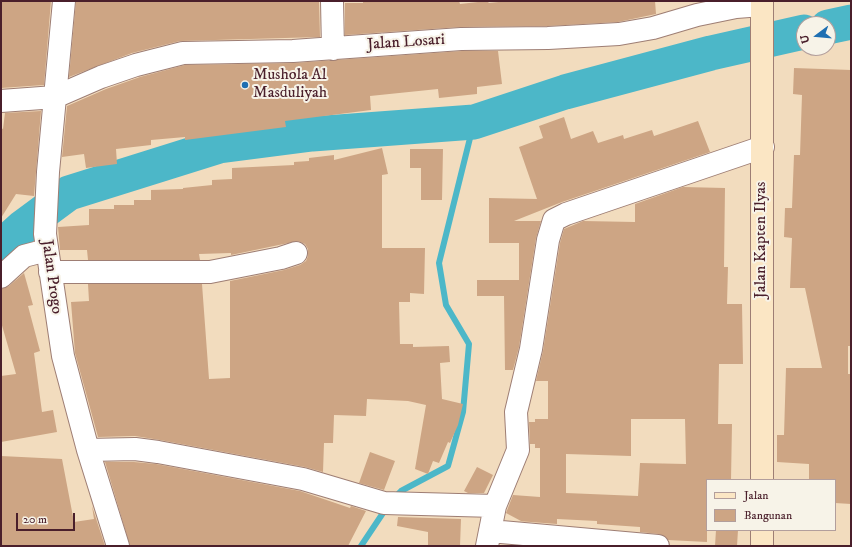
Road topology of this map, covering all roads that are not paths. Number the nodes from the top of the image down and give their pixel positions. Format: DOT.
graph roads {
  1 [pos="64,1"];
  2 [pos="332,1"];
  3 [pos="762,7"];
  4 [pos="333,49"];
  5 [pos="55,97"];
  6 [pos="1,102"];
  7 [pos="762,147"];
  8 [pos="46,242"];
  9 [pos="296,253"];
  10 [pos="50,272"];
  11 [pos="1,277"];
  12 [pos="88,450"];
  13 [pos="762,479"];
  14 [pos="495,506"];
  15 [pos="762,531"];
  16 [pos="488,538"];
  17 [pos="118,546"];
  18 [pos="658,546"];
  19 [pos="762,546"];
  1 -- 5 [label="street, Jalan Progo"];
  2 -- 4 [label="street"];
  3 -- 4 [label="street, Jalan Losari"];
  3 -- 7 [label="street, Jalan Kapten Ilyas"];
  4 -- 5 [label="street, Jalan Losari"];
  5 -- 6 [label="street, Jalan Losari"];
  5 -- 8 [label="street, Jalan Progo"];
  7 -- 13 [label="street, Jalan Kapten Ilyas"];
  7 -- 14 [label="street"];
  8 -- 10 [label="street, Jalan Progo"];
  8 -- 11 [label="street"];
  9 -- 10 [label="street"];
  10 -- 12 [label="street, Jalan Progo"];
  12 -- 14 [label="street"];
  12 -- 17 [label="street, Jalan Progo"];
  14 -- 16 [label="street"];
  15 -- 19 [label="street"];
  16 -- 18 [label="street"];
}
